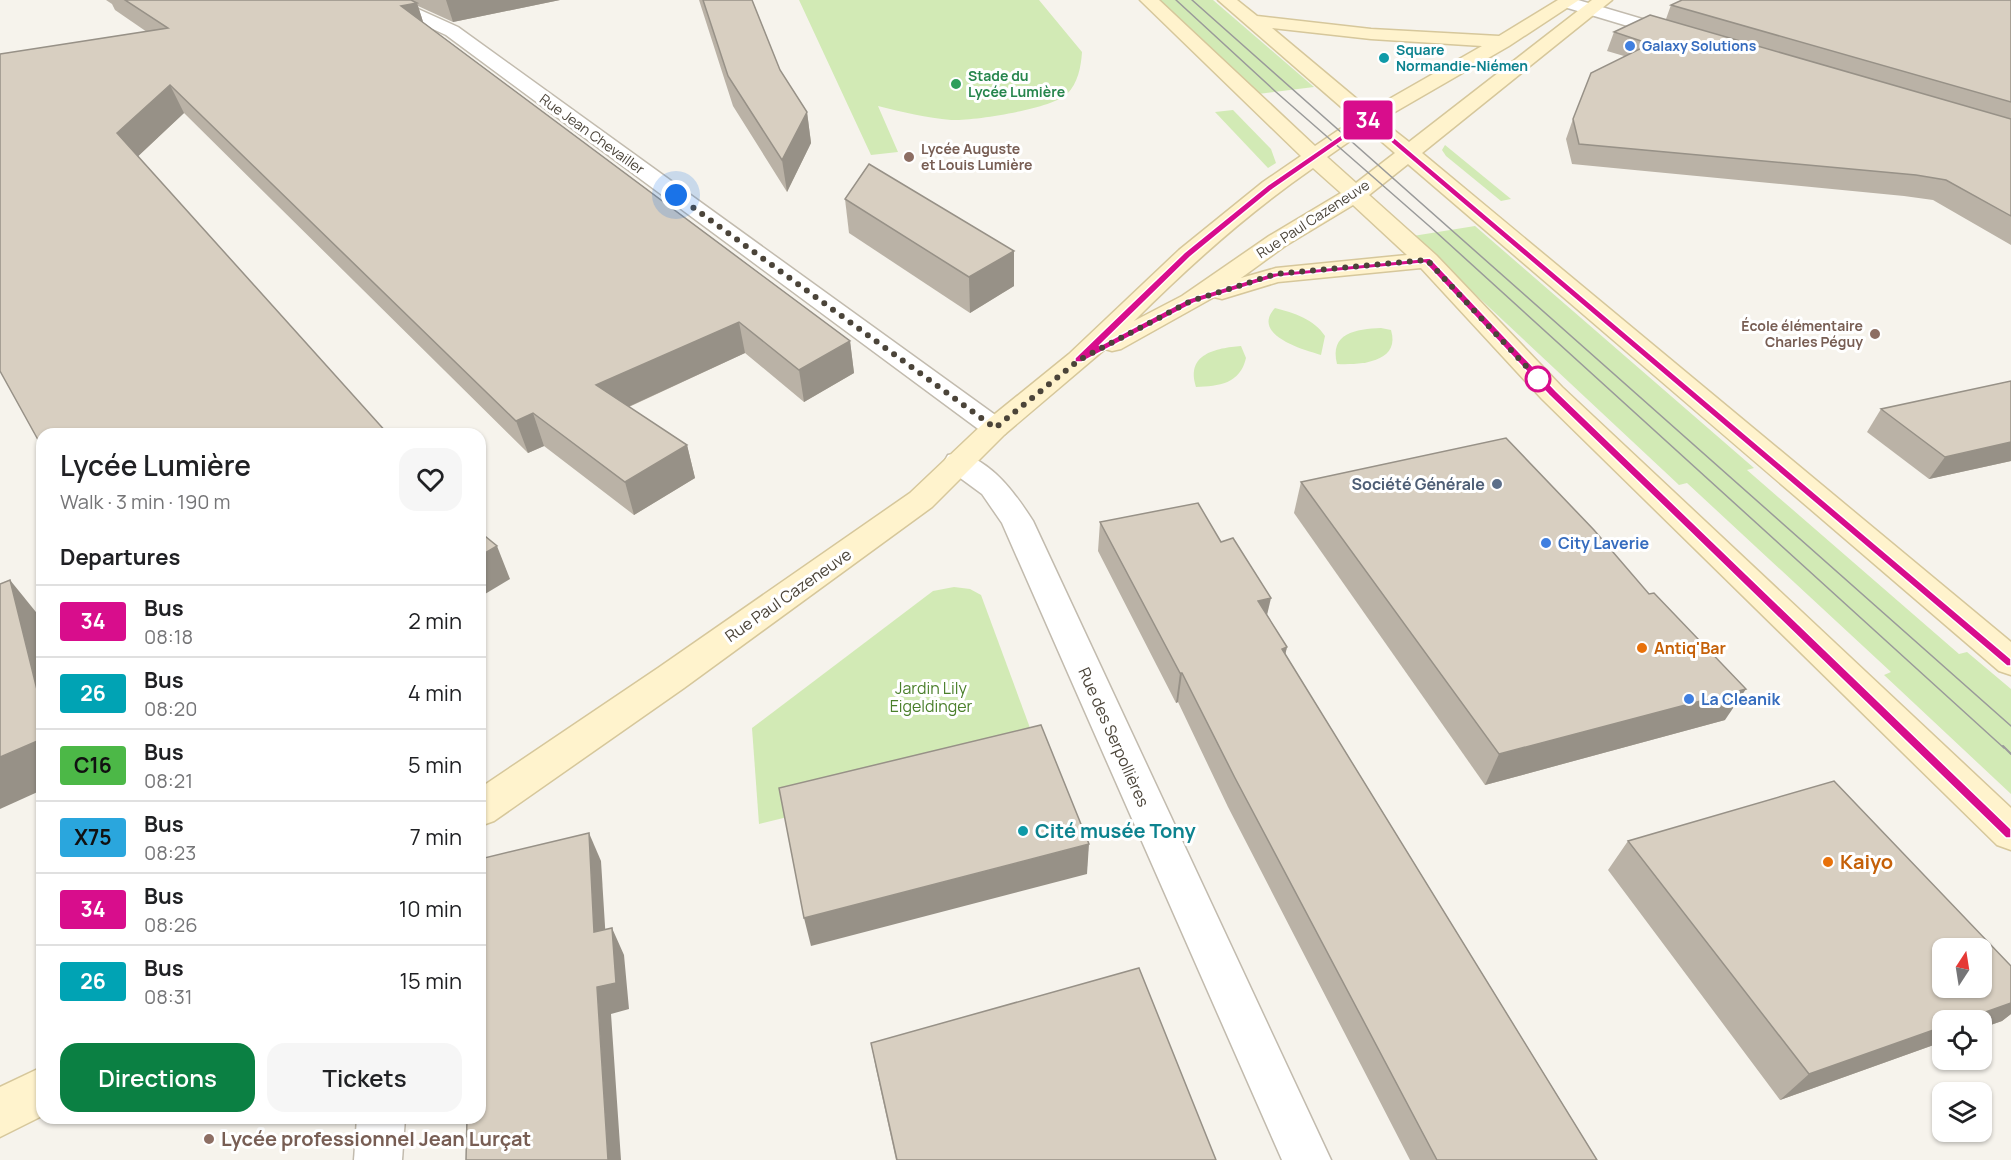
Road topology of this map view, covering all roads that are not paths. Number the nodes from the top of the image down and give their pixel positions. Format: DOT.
graph roads {
  1 [pos="384,0"];
  2 [pos="1149,0"];
  3 [pos="1227,0"];
  4 [pos="1568,1"];
  5 [pos="1596,4"];
  6 [pos="1252,21"];
  7 [pos="1690,39"];
  8 [pos="1503,42"];
  9 [pos="1368,119"];
  10 [pos="1408,151"];
  11 [pos="1315,158"];
  12 [pos="1356,194"];
  13 [pos="1427,260"];
  14 [pos="1191,301"];
  15 [pos="1079,360"];
  16 [pos="995,428"];
  17 [pos="959,462"];
  18 [pos="2011,662"];
  19 [pos="486,805"];
  20 [pos="2011,833"];
  21 [pos="36,1094"];
  22 [pos="0,1113"];
  23 [pos="381,1124"];
  24 [pos="378,1160"];
  25 [pos="1307,1160"];
  1 -- 16 [label="street, Rue Jean Chevailler"];
  2 -- 11 [label="street"];
  3 -- 6 [label="street"];
  4 -- 5 [label="street"];
  4 -- 8 [label="street, Rue Paul Cazeneuve"];
  5 -- 7 [label="street"];
  5 -- 10 [label="street, Rue Paul Cazeneuve"];
  6 -- 8 [label="street"];
  6 -- 9 [label="street"];
  8 -- 9 [label="street, Rue Paul Cazeneuve"];
  9 -- 10 [label="street"];
  9 -- 11 [label="street, Rue Paul Cazeneuve"];
  10 -- 12 [label="street, Rue Paul Cazeneuve"];
  10 -- 18 [label="street"];
  11 -- 12 [label="street"];
  11 -- 15 [label="street, Rue Paul Cazeneuve"];
  12 -- 13 [label="street"];
  12 -- 14 [label="street, Rue Paul Cazeneuve"];
  13 -- 14 [label="street, Rue Paul Cazeneuve"];
  13 -- 20 [label="street"];
  14 -- 15 [label="street, Rue Paul Cazeneuve"];
  15 -- 16 [label="street, Rue Paul Cazeneuve"];
  16 -- 17 [label="street, Rue Paul Cazeneuve"];
  17 -- 19 [label="street, Rue Paul Cazeneuve"];
  17 -- 25 [label="street, Rue des Serpollières"];
  21 -- 22 [label="street"];
  23 -- 24 [label="street"];
}
